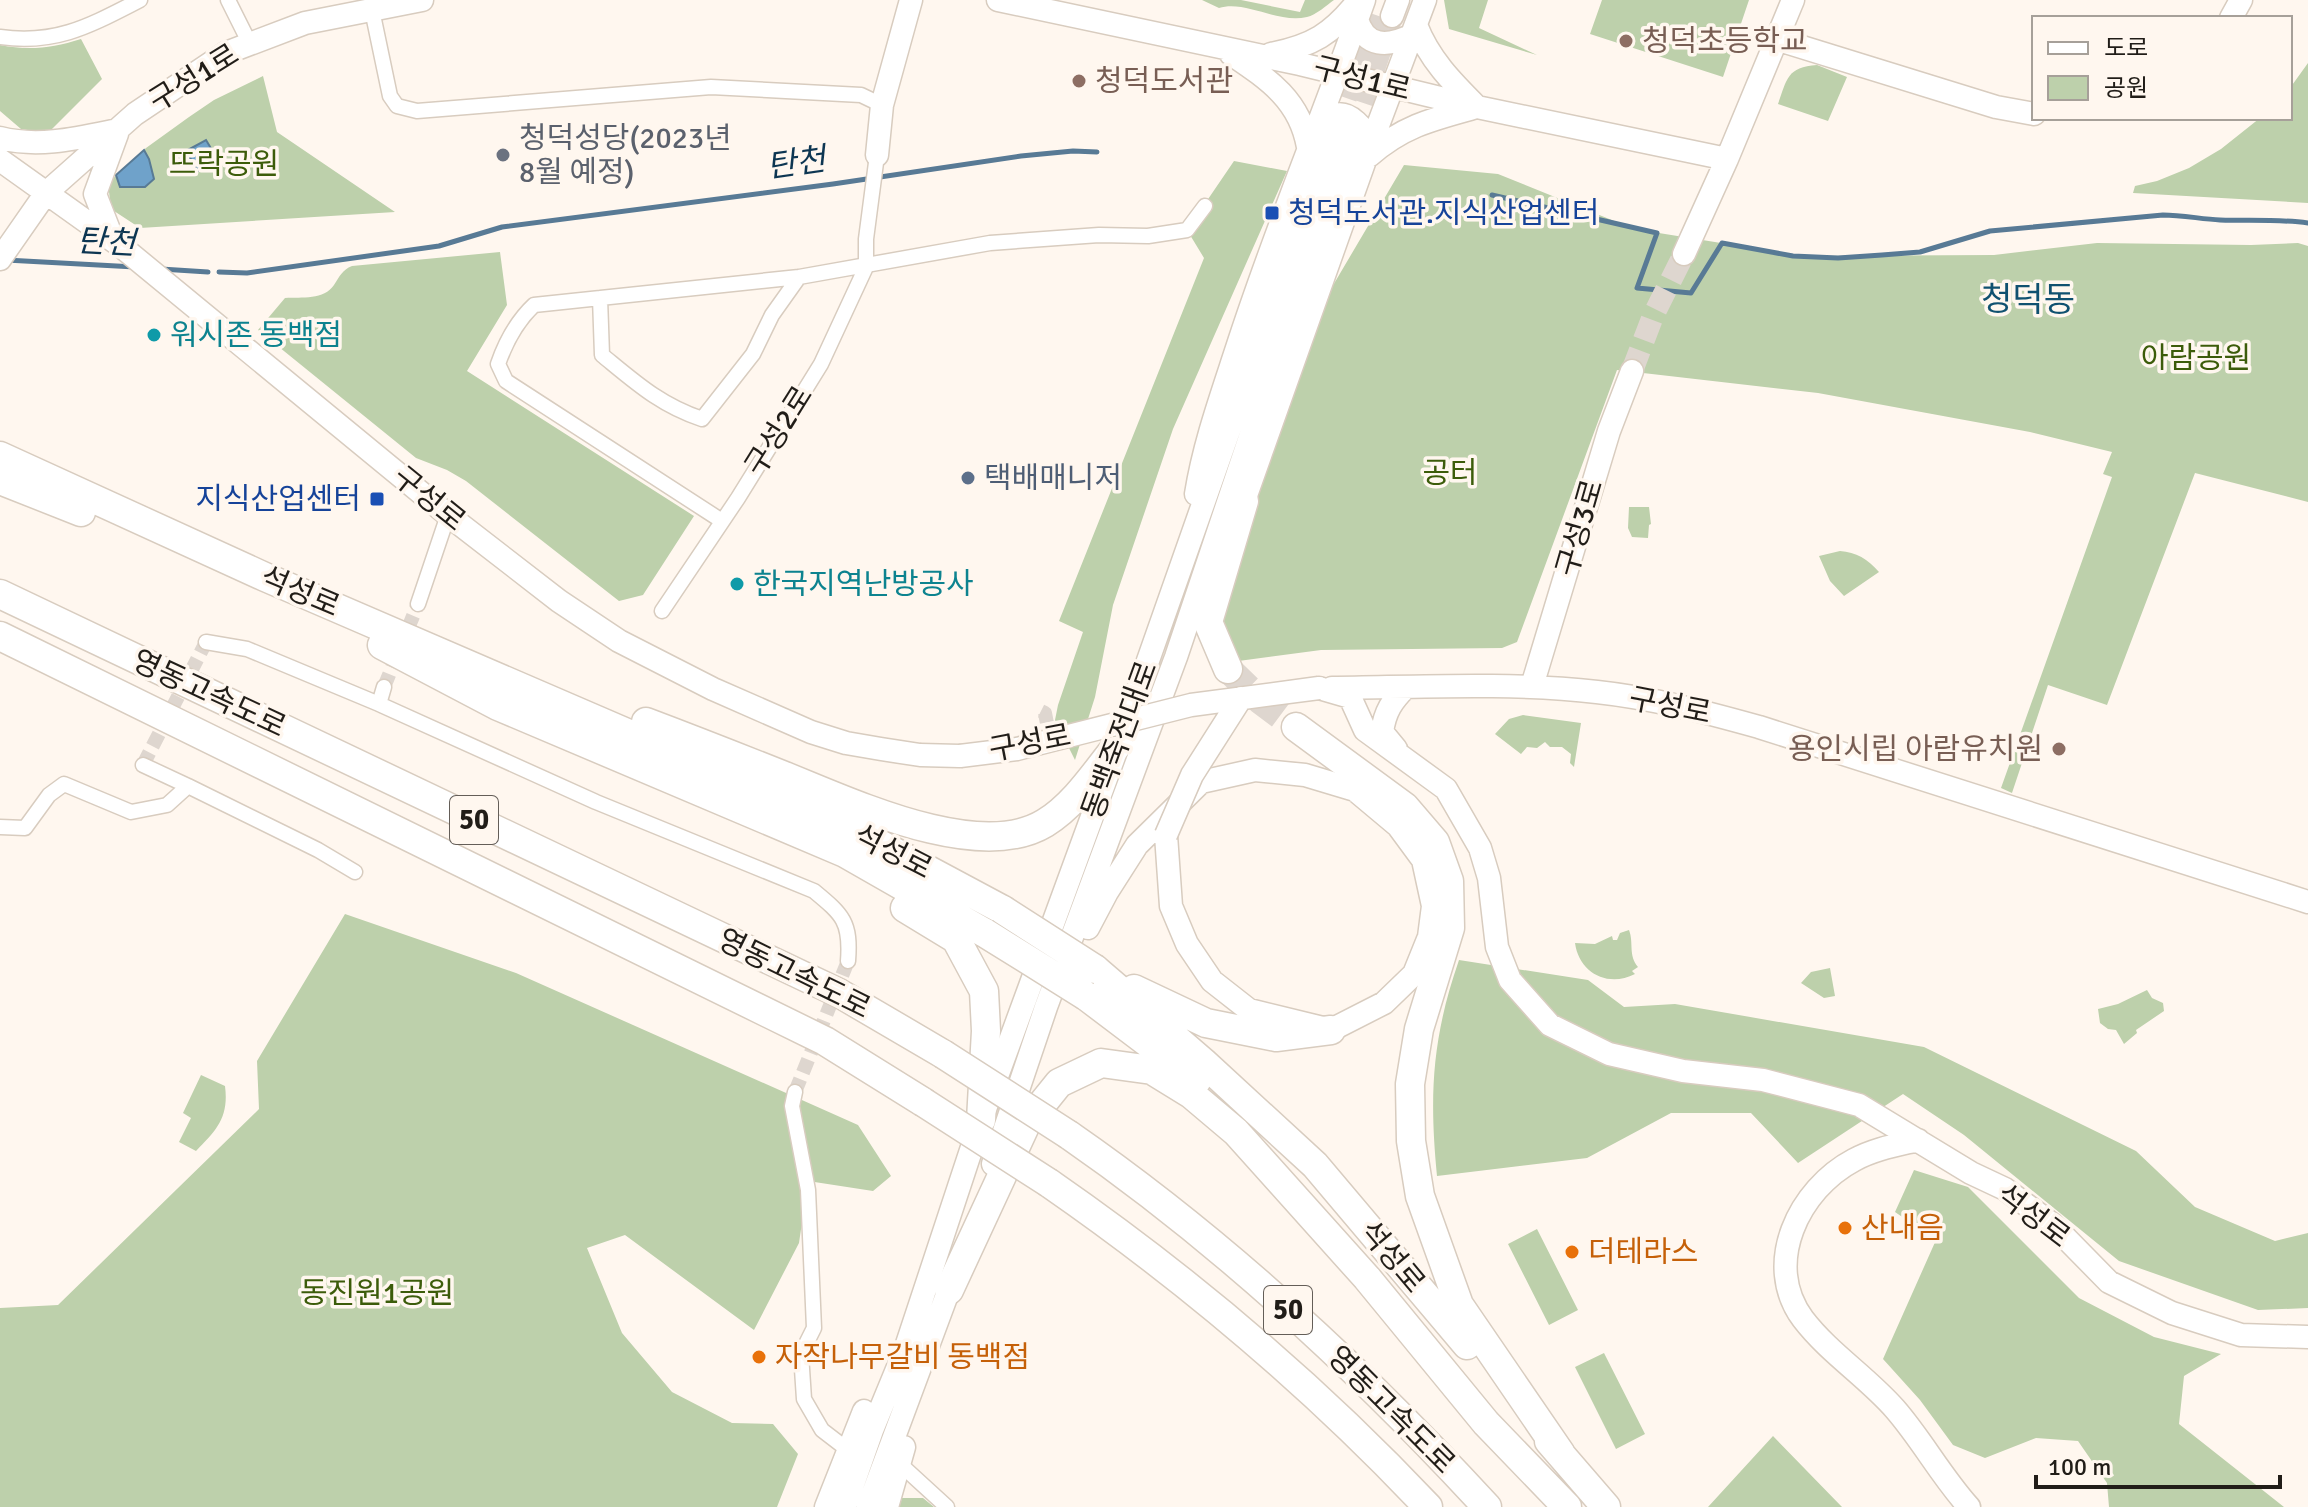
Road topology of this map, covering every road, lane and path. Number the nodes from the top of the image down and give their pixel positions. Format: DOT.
graph roads {
  1 [pos="228,0"];
  2 [pos="422,0"];
  3 [pos="911,0"];
  4 [pos="998,0"];
  5 [pos="1425,0"];
  6 [pos="1793,0"];
  7 [pos="135,1"];
  8 [pos="1375,7"];
  9 [pos="372,10"];
  10 [pos="1414,30"];
  11 [pos="0,37"];
  12 [pos="1776,39"];
  13 [pos="250,44"];
  14 [pos="1220,47"];
  15 [pos="1260,56"];
  16 [pos="1339,74"];
  17 [pos="1394,87"];
  18 [pos="882,105"];
  19 [pos="1477,107"];
  20 [pos="2032,114"];
  21 [pos="119,129"];
  22 [pos="0,138"];
  23 [pos="1348,139"];
  24 [pos="1308,147"];
  25 [pos="877,155"];
  26 [pos="1727,159"];
  27 [pos="0,160"];
  28 [pos="46,193"];
  29 [pos="1205,206"];
  30 [pos="117,243"];
  31 [pos="1684,254"];
  32 [pos="0,259"];
  33 [pos="866,267"];
  34 [pos="799,277"];
  35 [pos="600,298"];
  36 [pos="1632,371"];
  37 [pos="0,456"];
  38 [pos="0,480"];
  39 [pos="1244,501"];
  40 [pos="448,515"];
  41 [pos="722,521"];
  42 [pos="1185,558"];
  43 [pos="1197,591"];
  44 [pos="0,594"];
  45 [pos="284,594"];
  46 [pos="418,604"];
  47 [pos="662,611"];
  48 [pos="0,636"];
  49 [pos="206,642"];
  50 [pos="1228,669"];
  51 [pos="1532,686"];
  52 [pos="384,687"];
  53 [pos="1406,687"];
  54 [pos="1319,688"];
  55 [pos="543,697"];
  56 [pos="1241,698"];
  57 [pos="379,704"];
  58 [pos="1296,727"];
  59 [pos="1119,743"];
  60 [pos="1403,756"];
  61 [pos="143,765"];
  62 [pos="188,786"];
  63 [pos="0,827"];
  64 [pos="355,872"];
  65 [pos="2308,902"];
  66 [pos="848,961"];
  67 [pos="1095,969"];
  68 [pos="1046,1007"];
  69 [pos="1331,1030"];
  70 [pos="795,1092"];
  71 [pos="981,1120"];
  72 [pos="1918,1140"];
  73 [pos="949,1290"];
  74 [pos="2308,1337"];
  75 [pos="914,1352"];
  76 [pos="1486,1423"];
  77 [pos="848,1450"];
  78 [pos="1561,1454"];
  79 [pos="900,1464"];
  80 [pos="1398,1475"];
  81 [pos="826,1507"];
  82 [pos="845,1507"];
  83 [pos="868,1507"];
  84 [pos="887,1507"];
  85 [pos="947,1507"];
  86 [pos="1422,1507"];
  87 [pos="1428,1507"];
  88 [pos="1487,1507"];
  89 [pos="1553,1507"];
  90 [pos="1567,1507"];
  91 [pos="1577,1507"];
  92 [pos="1606,1507"];
  93 [pos="1969,1507"];
  1 -- 13 [label="street"];
  2 -- 9 [label="main road, 구성1로"];
  3 -- 18 [label="main road"];
  4 -- 14 [label="main road, 구성1로"];
  5 -- 10 [label="main road"];
  6 -- 12 [label="main road"];
  7 -- 11 [label="street"];
  8 -- 10 [label="main road"];
  8 -- 15 [label="main road"];
  8 -- 16 [label="main road"];
  9 -- 13 [label="main road, 구성1로"];
  9 -- 18 [label="street"];
  10 -- 17 [label="main road"];
  10 -- 19 [label="main road"];
  12 -- 20 [label="main road"];
  12 -- 26 [label="main road"];
  13 -- 21 [label="main road, 구성1로"];
  14 -- 15 [label="main road, 구성1로"];
  14 -- 24 [label="main road"];
  15 -- 16 [label="main road, 구성1로"];
  16 -- 17 [label="main road, 구성1로"];
  16 -- 23 [label="main road"];
  17 -- 19 [label="main road, 구성1로"];
  17 -- 23 [label="main road"];
  18 -- 25 [label="main road"];
  19 -- 23 [label="main road"];
  19 -- 26 [label="main road, 구성1로"];
  21 -- 22 [label="main road"];
  21 -- 28 [label="main road, 구성1로"];
  21 -- 30 [label="main road"];
  23 -- 24 [label="main road"];
  23 -- 39 [label="main road"];
  23 -- 42 [label="main road, 동백죽전대로"];
  23 -- 43 [label="main road, 동백죽전대로"];
  24 -- 42 [label="main road"];
  25 -- 33 [label="street, 구성2로"];
  26 -- 31 [label="main road"];
  27 -- 28 [label="main road, 구성로"];
  28 -- 30 [label="main road, 구성로"];
  28 -- 32 [label="main road, 구성1로"];
  29 -- 33 [label="street"];
  30 -- 40 [label="main road, 구성로"];
  33 -- 34 [label="street"];
  33 -- 41 [label="street, 구성2로"];
  34 -- 35 [label="street"];
  34 -- 35 [label="street"];
  35 -- 41 [label="street"];
  36 -- 51 [label="main road, 구성3로"];
  37 -- 55 [label="highway, 석성로"];
  38 -- 45 [label="highway, 석성로"];
  39 -- 43 [label="main road"];
  39 -- 50 [label="highway"];
  40 -- 46 [label="street"];
  40 -- 56 [label="main road, 구성로, bridge"];
  41 -- 47 [label="street, 구성2로"];
  42 -- 59 [label="main road, 동백죽전대로"];
  43 -- 68 [label="main road, 동백죽전대로"];
  44 -- 88 [label="highway, 영동고속도로 / 50, bridge"];
  45 -- 71 [label="highway"];
  45 -- 91 [label="highway, 석성로, bridge"];
  48 -- 80 [label="highway, 영동고속도로 / 50, bridge"];
  49 -- 57 [label="street"];
  51 -- 53 [label="main road, 구성로"];
  51 -- 65 [label="main road, 구성로"];
  52 -- 57 [label="street"];
  53 -- 54 [label="main road, 구성로"];
  53 -- 60 [label="main road"];
  54 -- 56 [label="main road, 구성로, bridge"];
  54 -- 60 [label="main road, 석성로"];
  55 -- 59 [label="highway"];
  55 -- 67 [label="highway, 석성로, bridge"];
  56 -- 69 [label="main road, bridge"];
  57 -- 66 [label="street"];
  58 -- 78 [label="highway"];
  59 -- 71 [label="main road, 동백죽전대로"];
  60 -- 72 [label="main road, 석성로"];
  61 -- 62 [label="street"];
  62 -- 63 [label="street"];
  62 -- 64 [label="street"];
  67 -- 69 [label="highway"];
  67 -- 78 [label="highway, 석성로"];
  68 -- 69 [label="main road"];
  68 -- 73 [label="main road, 동백죽전대로"];
  70 -- 77 [label="street"];
  71 -- 75 [label="main road, 동백죽전대로"];
  72 -- 74 [label="main road, 석성로"];
  72 -- 93 [label="main road"];
  73 -- 75 [label="main road, 동백죽전대로"];
  73 -- 76 [label="highway"];
  75 -- 77 [label="main road, 동백죽전대로"];
  75 -- 79 [label="main road, 동백죽전대로"];
  75 -- 82 [label="main road, 동백죽전대로"];
  75 -- 83 [label="main road, 동백죽전대로"];
  76 -- 89 [label="highway"];
  76 -- 90 [label="highway"];
  77 -- 81 [label="main road, 동백죽전대로"];
  78 -- 92 [label="highway, 석성로"];
  79 -- 84 [label="main road, 동백죽전대로"];
  79 -- 85 [label="street"];
  80 -- 86 [label="highway"];
  80 -- 87 [label="highway, 영동고속도로 / 50"];
}
